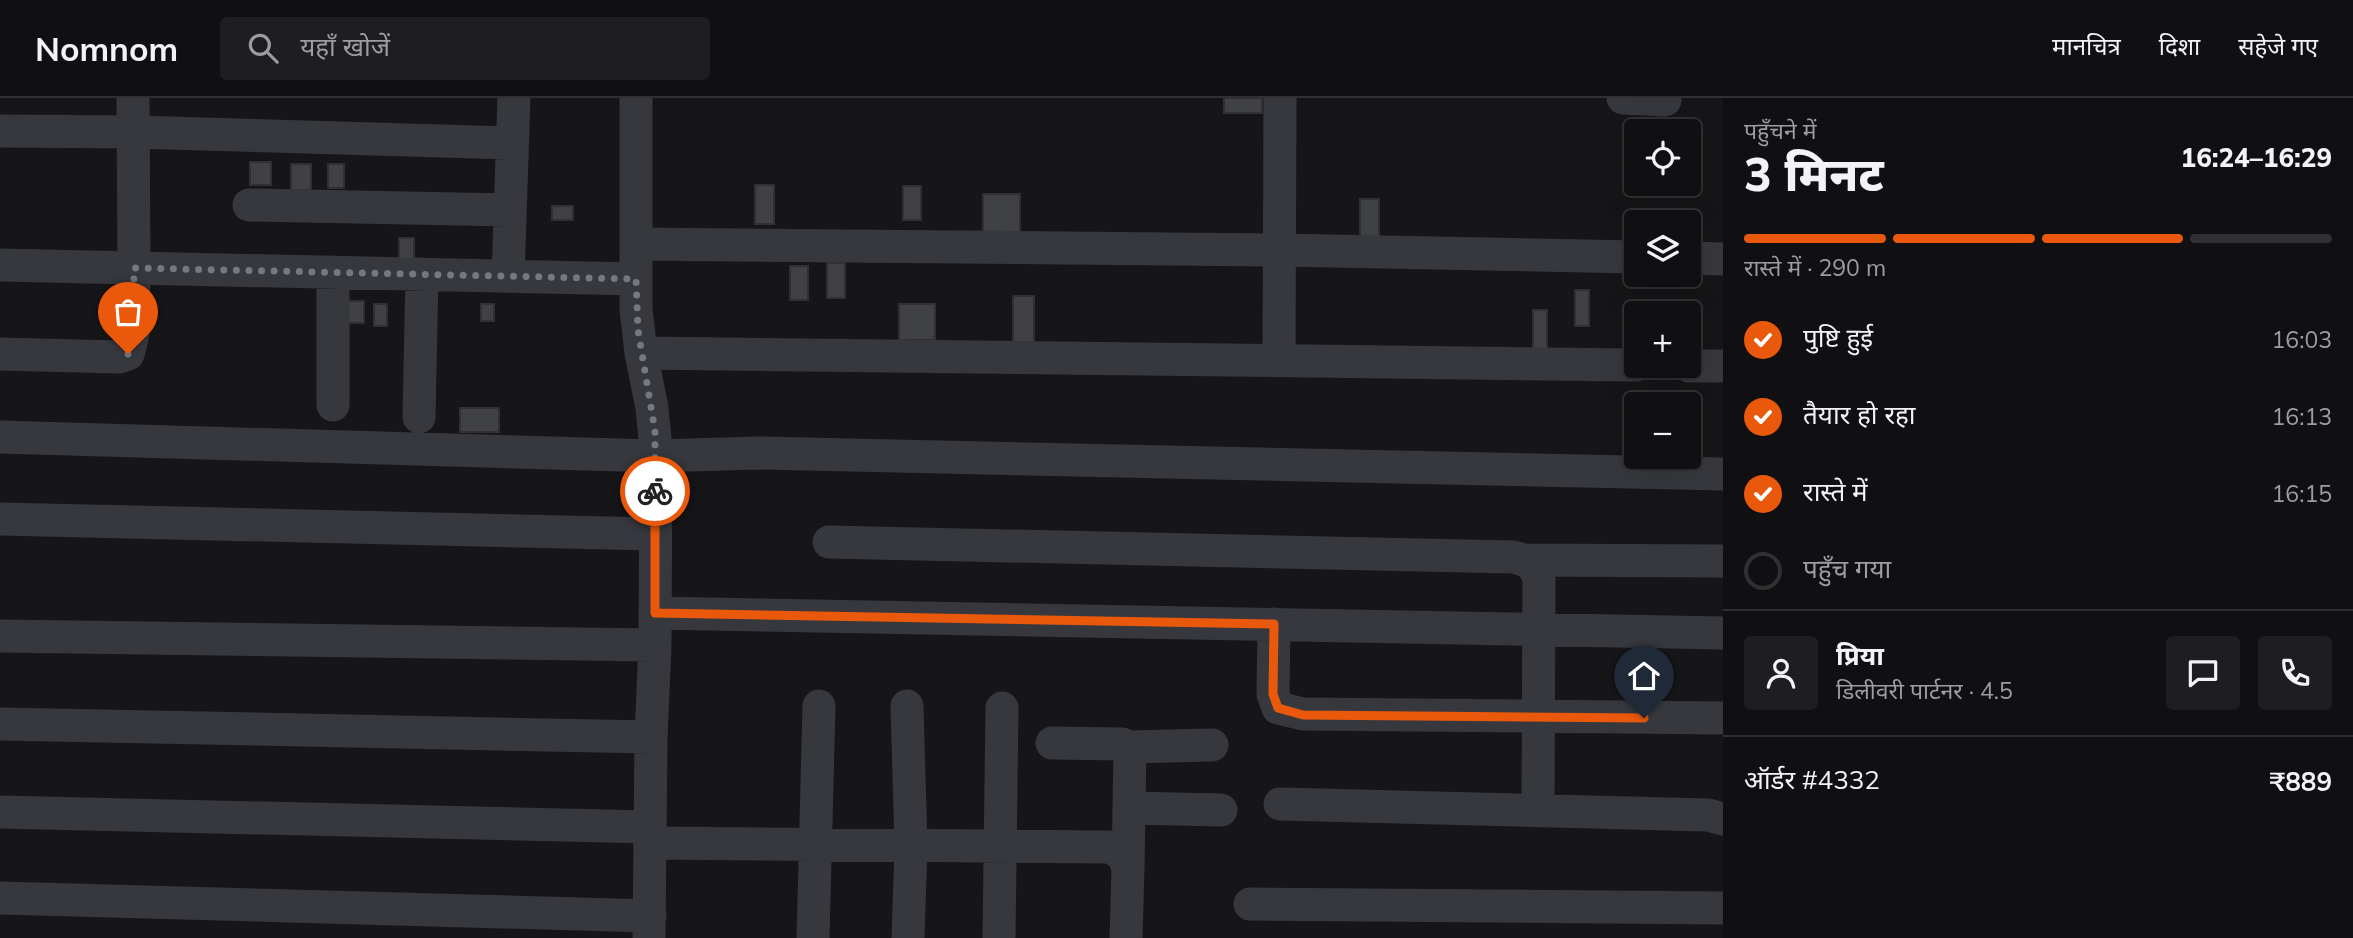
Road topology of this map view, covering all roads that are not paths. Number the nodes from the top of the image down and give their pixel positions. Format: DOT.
graph roads {
  1 [pos="133,98"];
  2 [pos="514,98"];
  3 [pos="636,98"];
  4 [pos="1280,98"];
  5 [pos="1623,98"];
  6 [pos="1665,100"];
  7 [pos="0,131"];
  8 [pos="134,132"];
  9 [pos="512,144"];
  10 [pos="249,205"];
  11 [pos="510,210"];
  12 [pos="636,244"];
  13 [pos="1280,250"];
  14 [pos="1624,257"];
  15 [pos="1701,258"];
  16 [pos="1723,259"];
  17 [pos="0,265"];
  18 [pos="134,268"];
  19 [pos="333,272"];
  20 [pos="422,274"];
  21 [pos="508,276"];
  22 [pos="636,279"];
  23 [pos="641,353"];
  24 [pos="0,354"];
  25 [pos="1279,359"];
  26 [pos="1624,365"];
  27 [pos="1701,366"];
  28 [pos="1723,366"];
  29 [pos="332,405"];
  30 [pos="419,417"];
  31 [pos="0,437"];
  32 [pos="655,445"];
  33 [pos="1723,474"];
  34 [pos="0,519"];
  35 [pos="654,534"];
  36 [pos="829,542"];
  37 [pos="1526,560"];
  38 [pos="1723,561"];
  39 [pos="1274,624"];
  40 [pos="655,629"];
  41 [pos="1537,629"];
  42 [pos="1723,633"];
  43 [pos="0,636"];
  44 [pos="819,706"];
  45 [pos="907,706"];
  46 [pos="1002,708"];
  47 [pos="1538,716"];
  48 [pos="1723,718"];
  49 [pos="0,724"];
  50 [pos="651,737"];
  51 [pos="1052,743"];
  52 [pos="1212,745"];
  53 [pos="1130,747"];
  54 [pos="1280,804"];
  55 [pos="1129,808"];
  56 [pos="1221,810"];
  57 [pos="1538,811"];
  58 [pos="0,812"];
  59 [pos="1723,820"];
  60 [pos="650,835"];
  61 [pos="815,845"];
  62 [pos="911,846"];
  63 [pos="1000,846"];
  64 [pos="1128,869"];
  65 [pos="0,898"];
  66 [pos="1250,904"];
  67 [pos="1723,908"];
  68 [pos="650,927"];
  69 [pos="813,938"];
  70 [pos="908,938"];
  71 [pos="999,938"];
  72 [pos="1126,938"];
  1 -- 8 [label="street"];
  2 -- 9 [label="street"];
  3 -- 12 [label="street"];
  4 -- 13 [label="street"];
  5 -- 6 [label="street"];
  7 -- 8 [label="street"];
  8 -- 9 [label="street"];
  8 -- 18 [label="street"];
  9 -- 11 [label="street"];
  10 -- 11 [label="street"];
  11 -- 21 [label="street"];
  12 -- 13 [label="street"];
  12 -- 22 [label="street"];
  13 -- 14 [label="street"];
  13 -- 25 [label="street"];
  15 -- 16 [label="street"];
  17 -- 18 [label="street"];
  18 -- 19 [label="street"];
  18 -- 24 [label="street"];
  19 -- 20 [label="street"];
  19 -- 29 [label="street"];
  20 -- 21 [label="street"];
  20 -- 30 [label="street"];
  21 -- 22 [label="street"];
  22 -- 23 [label="street"];
  23 -- 25 [label="street"];
  23 -- 32 [label="street"];
  25 -- 26 [label="street"];
  27 -- 28 [label="street"];
  31 -- 32 [label="street"];
  32 -- 33 [label="street"];
  32 -- 35 [label="street"];
  34 -- 35 [label="street"];
  35 -- 40 [label="street"];
  36 -- 37 [label="street"];
  37 -- 38 [label="street"];
  37 -- 41 [label="street"];
  39 -- 40 [label="street"];
  39 -- 41 [label="street"];
  39 -- 47 [label="street"];
  40 -- 43 [label="street"];
  40 -- 50 [label="street"];
  41 -- 42 [label="street"];
  41 -- 47 [label="street"];
  44 -- 61 [label="street"];
  45 -- 62 [label="street"];
  46 -- 63 [label="street"];
  47 -- 48 [label="street"];
  47 -- 57 [label="street"];
  49 -- 50 [label="street"];
  50 -- 60 [label="street"];
  51 -- 53 [label="street"];
  52 -- 53 [label="street"];
  53 -- 55 [label="street"];
  54 -- 57 [label="street"];
  55 -- 56 [label="street"];
  55 -- 64 [label="street"];
  57 -- 59 [label="street"];
  58 -- 60 [label="street"];
  60 -- 61 [label="street"];
  60 -- 68 [label="street"];
  61 -- 62 [label="street"];
  61 -- 69 [label="street"];
  62 -- 63 [label="street"];
  62 -- 70 [label="street"];
  63 -- 64 [label="street"];
  63 -- 71 [label="street"];
  64 -- 72 [label="street"];
  65 -- 68 [label="street"];
  66 -- 67 [label="street"];
}
